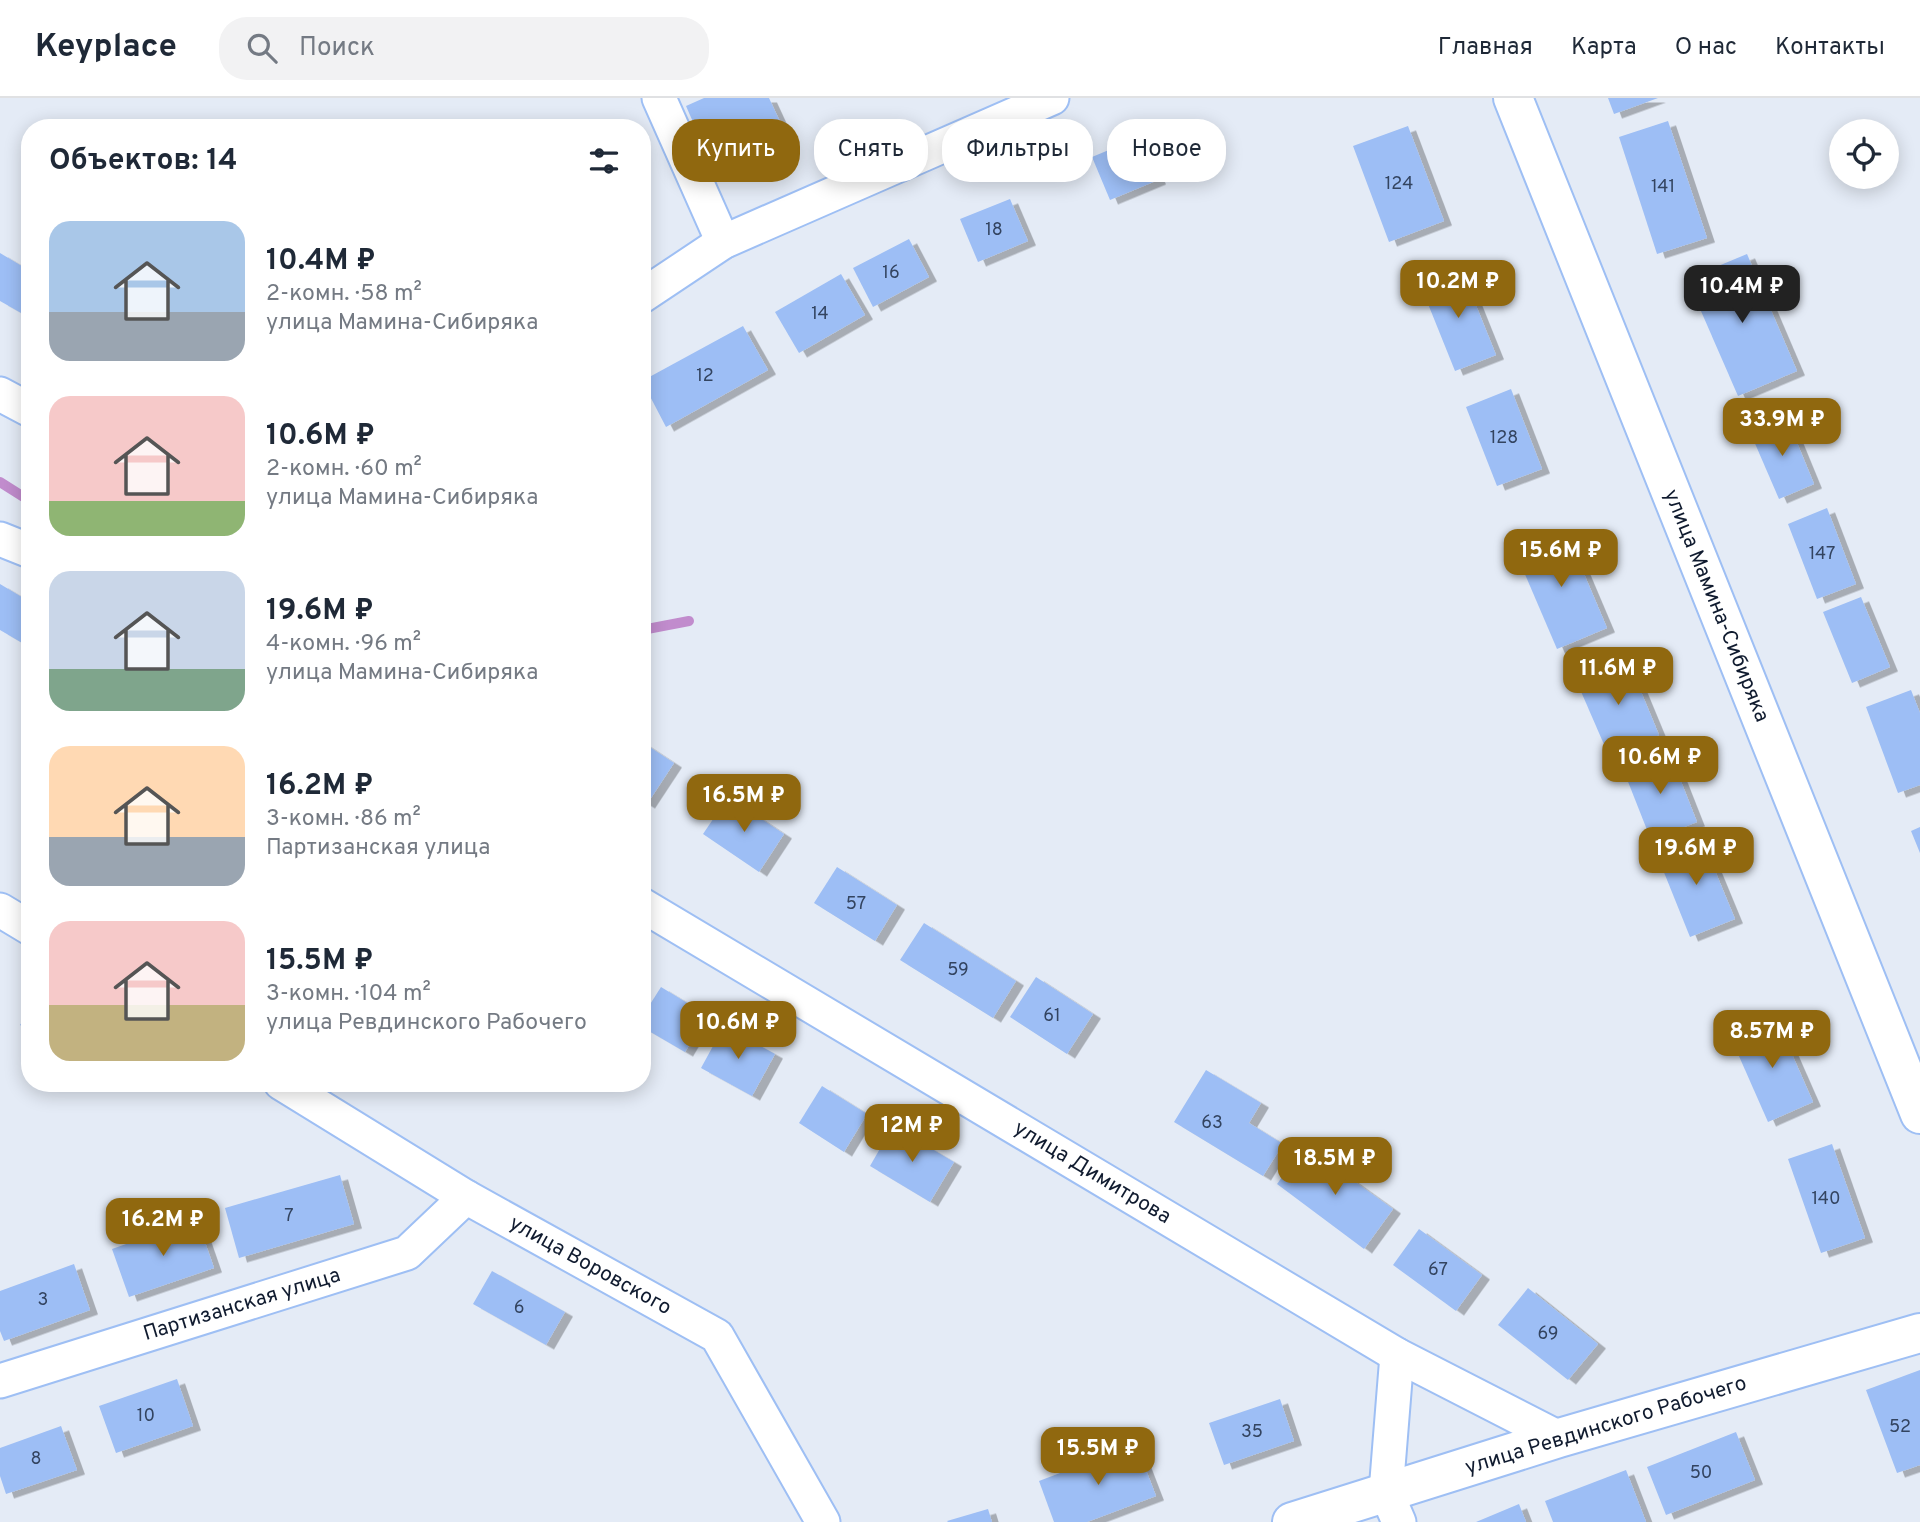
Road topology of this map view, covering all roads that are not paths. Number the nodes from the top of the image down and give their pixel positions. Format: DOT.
graph roads {
  1 [pos="659,98"];
  2 [pos="1052,98"];
  3 [pos="1513,98"];
  4 [pos="723,242"];
  5 [pos="651,290"];
  6 [pos="0,394"];
  7 [pos="21,405"];
  8 [pos="0,538"];
  9 [pos="21,547"];
  10 [pos="0,910"];
  11 [pos="651,910"];
  12 [pos="21,923"];
  13 [pos="296,1092"];
  14 [pos="1920,1114"];
  15 [pos="466,1197"];
  16 [pos="1920,1333"];
  17 [pos="1397,1354"];
  18 [pos="0,1381"];
  19 [pos="1559,1438"];
  20 [pos="1393,1507"];
  21 [pos="822,1522"];
  22 [pos="1292,1522"];
  1 -- 4 [label="street"];
  2 -- 4 [label="street"];
  3 -- 14 [label="street, улица Мамина-Сибиряка"];
  4 -- 5 [label="street"];
  6 -- 7 [label="street"];
  8 -- 9 [label="street"];
  10 -- 12 [label="street"];
  11 -- 17 [label="street, улица Димитрова"];
  13 -- 15 [label="street, улица Воровского"];
  15 -- 18 [label="street, Партизанская улица"];
  15 -- 21 [label="street, улица Воровского"];
  16 -- 19 [label="street, улица Ревдинского Рабочего"];
  17 -- 19 [label="street, улица Димитрова"];
  17 -- 20 [label="street"];
  19 -- 20 [label="street, улица Ревдинского Рабочего"];
  20 -- 22 [label="street, улица Ревдинского Рабочего"];
}
